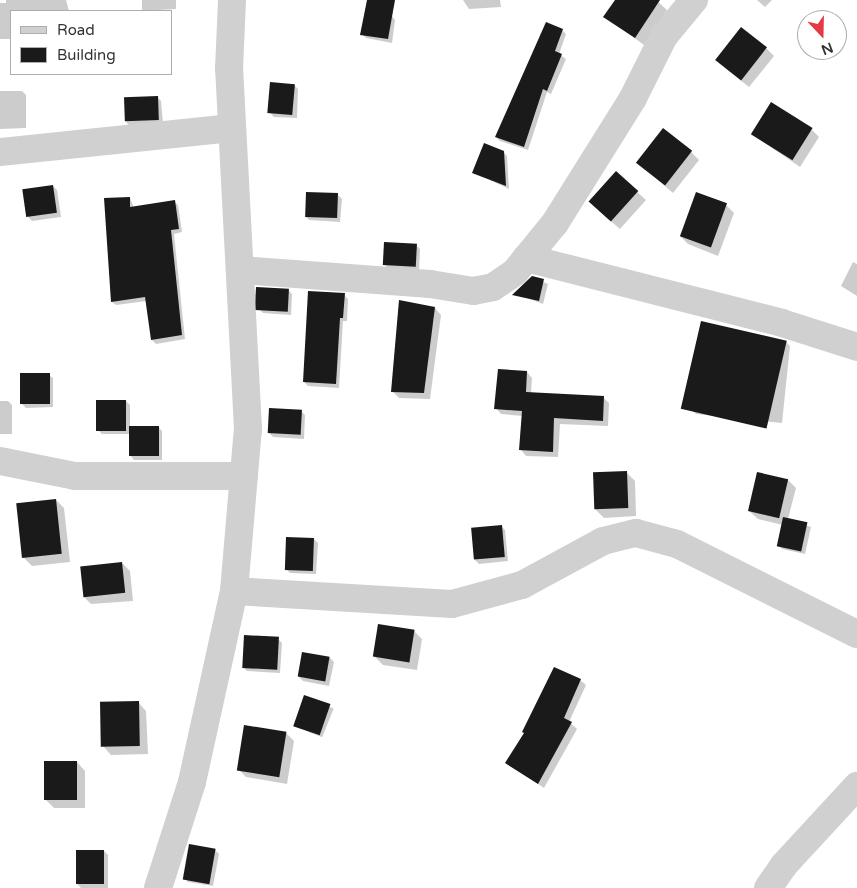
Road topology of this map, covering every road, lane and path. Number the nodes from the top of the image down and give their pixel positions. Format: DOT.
graph roads {
  1 [pos="232,0"];
  2 [pos="694,0"];
  3 [pos="232,128"];
  4 [pos="0,152"];
  5 [pos="526,258"];
  6 [pos="240,270"];
  7 [pos="857,347"];
  8 [pos="0,461"];
  9 [pos="244,476"];
  10 [pos="234,591"];
  11 [pos="857,634"];
  12 [pos="857,786"];
  13 [pos="158,888"];
  14 [pos="768,888"];
  1 -- 3 [label="street"];
  2 -- 5 [label="street"];
  3 -- 4 [label="street"];
  3 -- 6 [label="street"];
  5 -- 6 [label="street"];
  5 -- 7 [label="street"];
  6 -- 9 [label="street"];
  8 -- 9 [label="street"];
  9 -- 10 [label="street"];
  10 -- 11 [label="street"];
  10 -- 13 [label="street"];
  12 -- 14 [label="street"];
}
